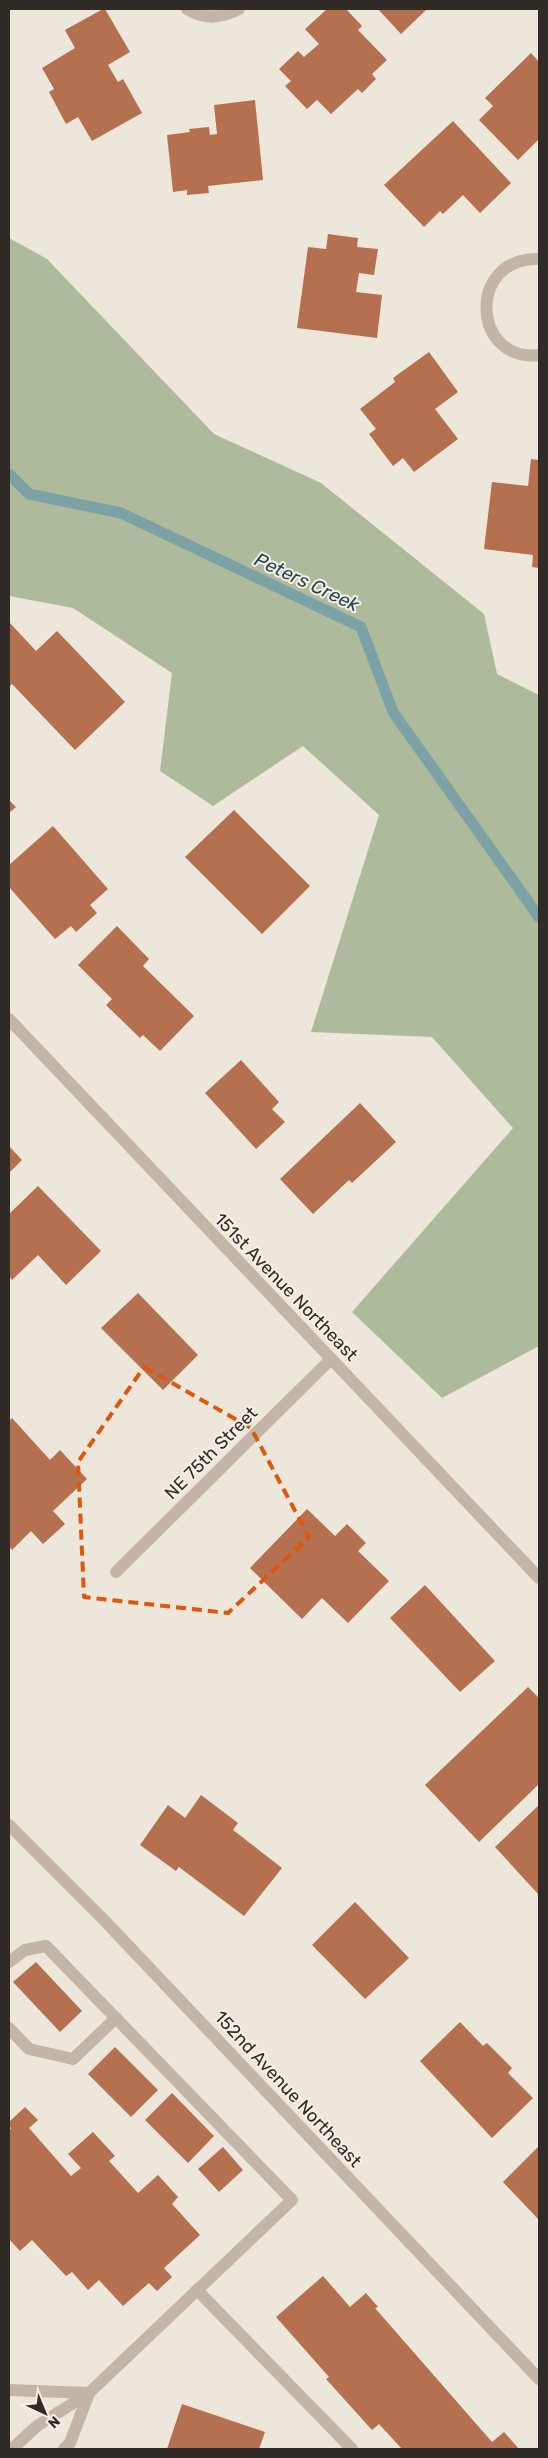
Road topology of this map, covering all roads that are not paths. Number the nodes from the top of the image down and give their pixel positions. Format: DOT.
graph roads {
  1 [pos="187,9"];
  2 [pos="240,9"];
  3 [pos="539,259"];
  4 [pos="539,356"];
  5 [pos="9,1020"];
  6 [pos="331,1359"];
  7 [pos="116,1572"];
  8 [pos="539,1578"];
  9 [pos="9,1825"];
  10 [pos="10,1957"];
  11 [pos="116,2018"];
  12 [pos="9,2028"];
  13 [pos="197,2290"];
  14 [pos="539,2379"];
  15 [pos="9,2390"];
  16 [pos="90,2393"];
  17 [pos="12,2449"];
  18 [pos="64,2449"];
  19 [pos="352,2449"];
  1 -- 2 [label="street"];
  3 -- 4 [label="street"];
  5 -- 6 [label="street, 151st Avenue Northeast"];
  6 -- 7 [label="street, NE 75th Street"];
  6 -- 8 [label="street, 151st Avenue Northeast"];
  9 -- 14 [label="street, 152nd Avenue Northeast"];
  10 -- 11 [label="street"];
  11 -- 12 [label="street"];
  11 -- 13 [label="street"];
  13 -- 16 [label="street"];
  13 -- 19 [label="street"];
  15 -- 16 [label="street"];
  16 -- 17 [label="street"];
  16 -- 18 [label="street"];
}
